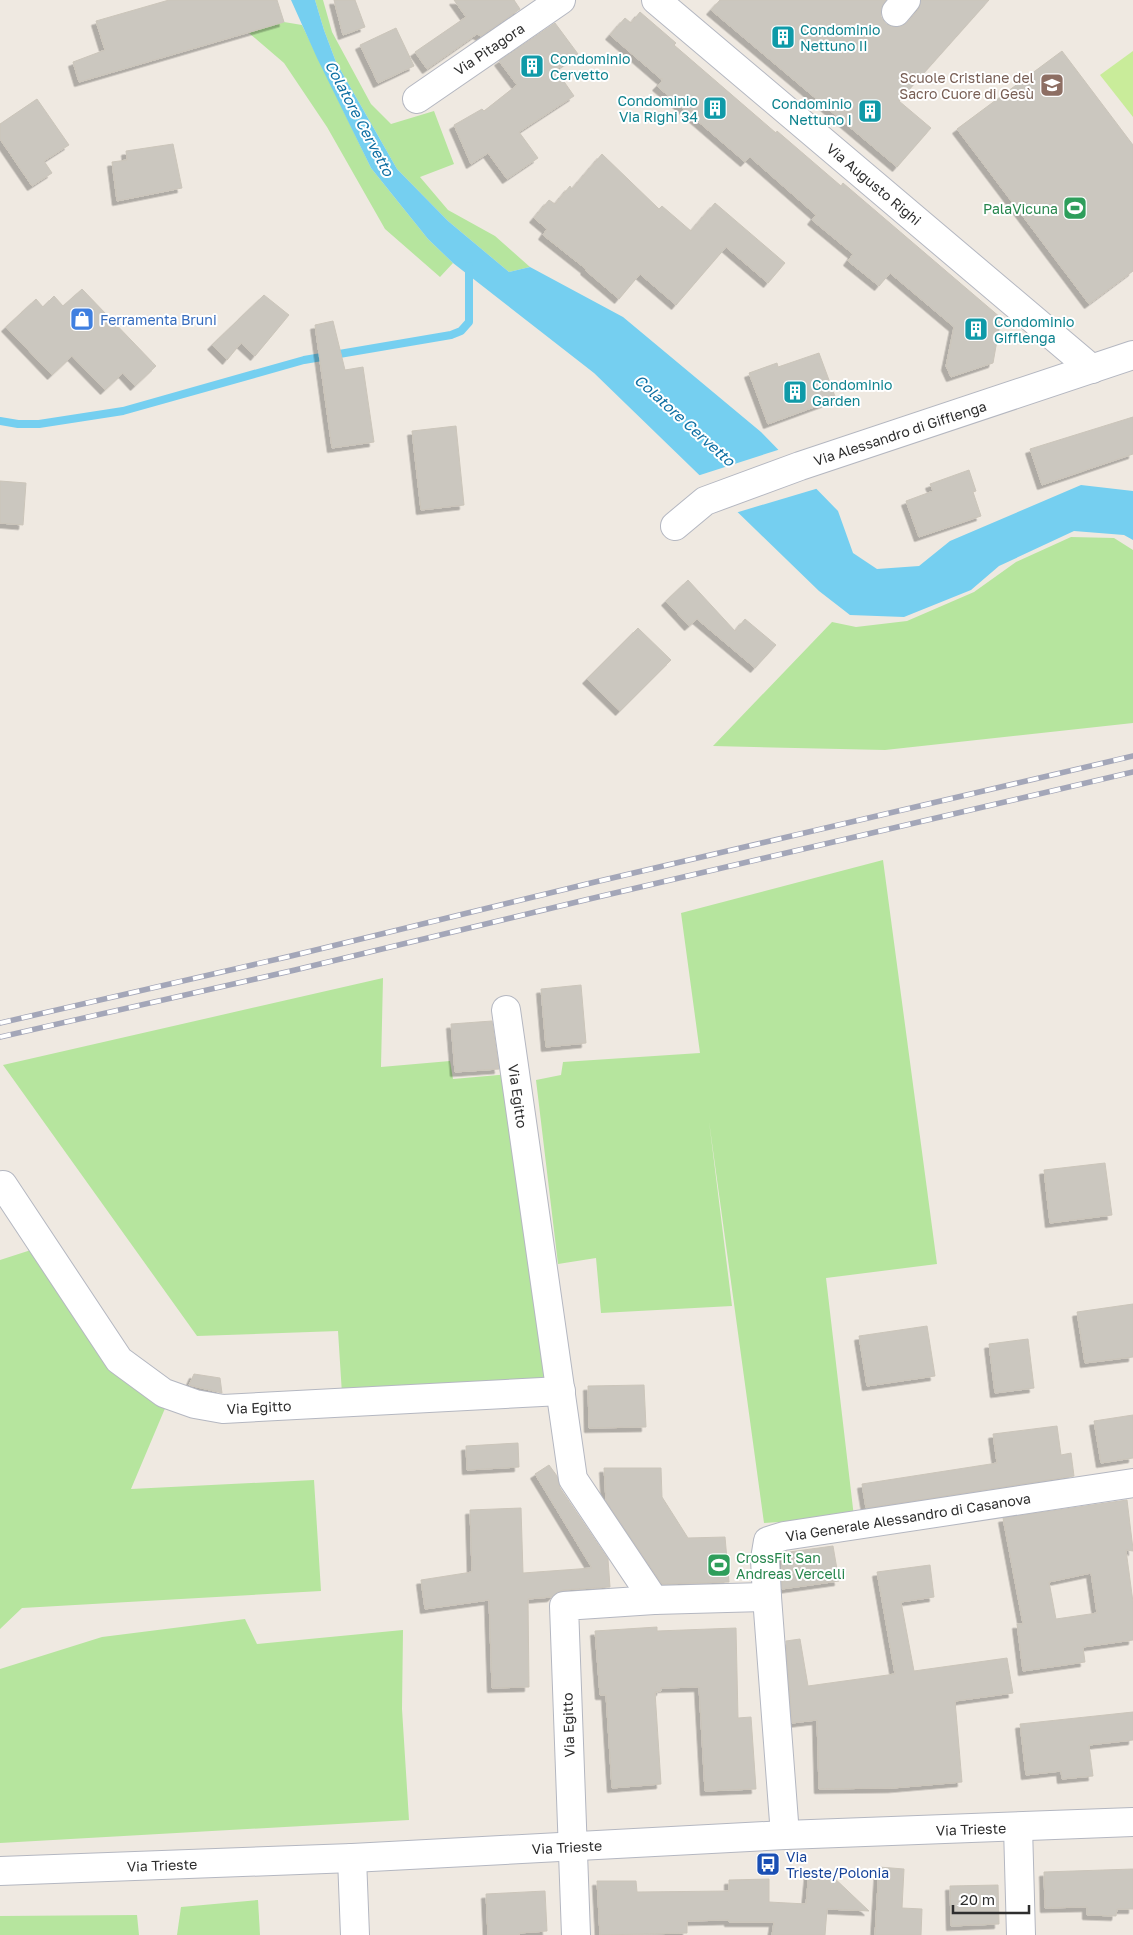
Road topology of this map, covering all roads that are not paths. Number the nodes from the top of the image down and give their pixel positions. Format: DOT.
graph roads {
  1 [pos="561,0"];
  2 [pos="656,0"];
  3 [pos="417,99"];
  4 [pos="1133,355"];
  5 [pos="1092,369"];
  6 [pos="675,526"];
  7 [pos="506,1010"];
  8 [pos="3,1186"];
  9 [pos="561,1391"];
  10 [pos="1133,1483"];
  11 [pos="767,1597"];
  12 [pos="654,1600"];
  13 [pos="1133,1822"];
  14 [pos="1018,1827"];
  15 [pos="785,1835"];
  16 [pos="572,1847"];
  17 [pos="352,1858"];
  18 [pos="0,1871"];
  19 [pos="356,1935"];
  20 [pos="576,1935"];
  21 [pos="1021,1935"];
  1 -- 3 [label="street, Via Pitagora"];
  2 -- 5 [label="street, Via Augusto Righi"];
  4 -- 5 [label="street, Via Alessandro di Gifflenga"];
  5 -- 6 [label="street, Via Alessandro di Gifflenga"];
  7 -- 9 [label="street, Via Egitto"];
  8 -- 9 [label="street, Via Egitto"];
  9 -- 12 [label="street, Via Egitto"];
  10 -- 11 [label="street, Via Generale Alessandro di Casanova"];
  11 -- 12 [label="street, Via Egitto"];
  11 -- 15 [label="street, Via Generale Alessandro di Casanova"];
  12 -- 16 [label="street, Via Egitto"];
  13 -- 14 [label="street, Via Trieste"];
  14 -- 15 [label="street, Via Trieste"];
  14 -- 21 [label="street"];
  15 -- 16 [label="street, Via Trieste"];
  16 -- 17 [label="street, Via Trieste"];
  16 -- 20 [label="street, Via Egitto"];
  17 -- 18 [label="street, Via Trieste"];
  17 -- 19 [label="street"];
}
